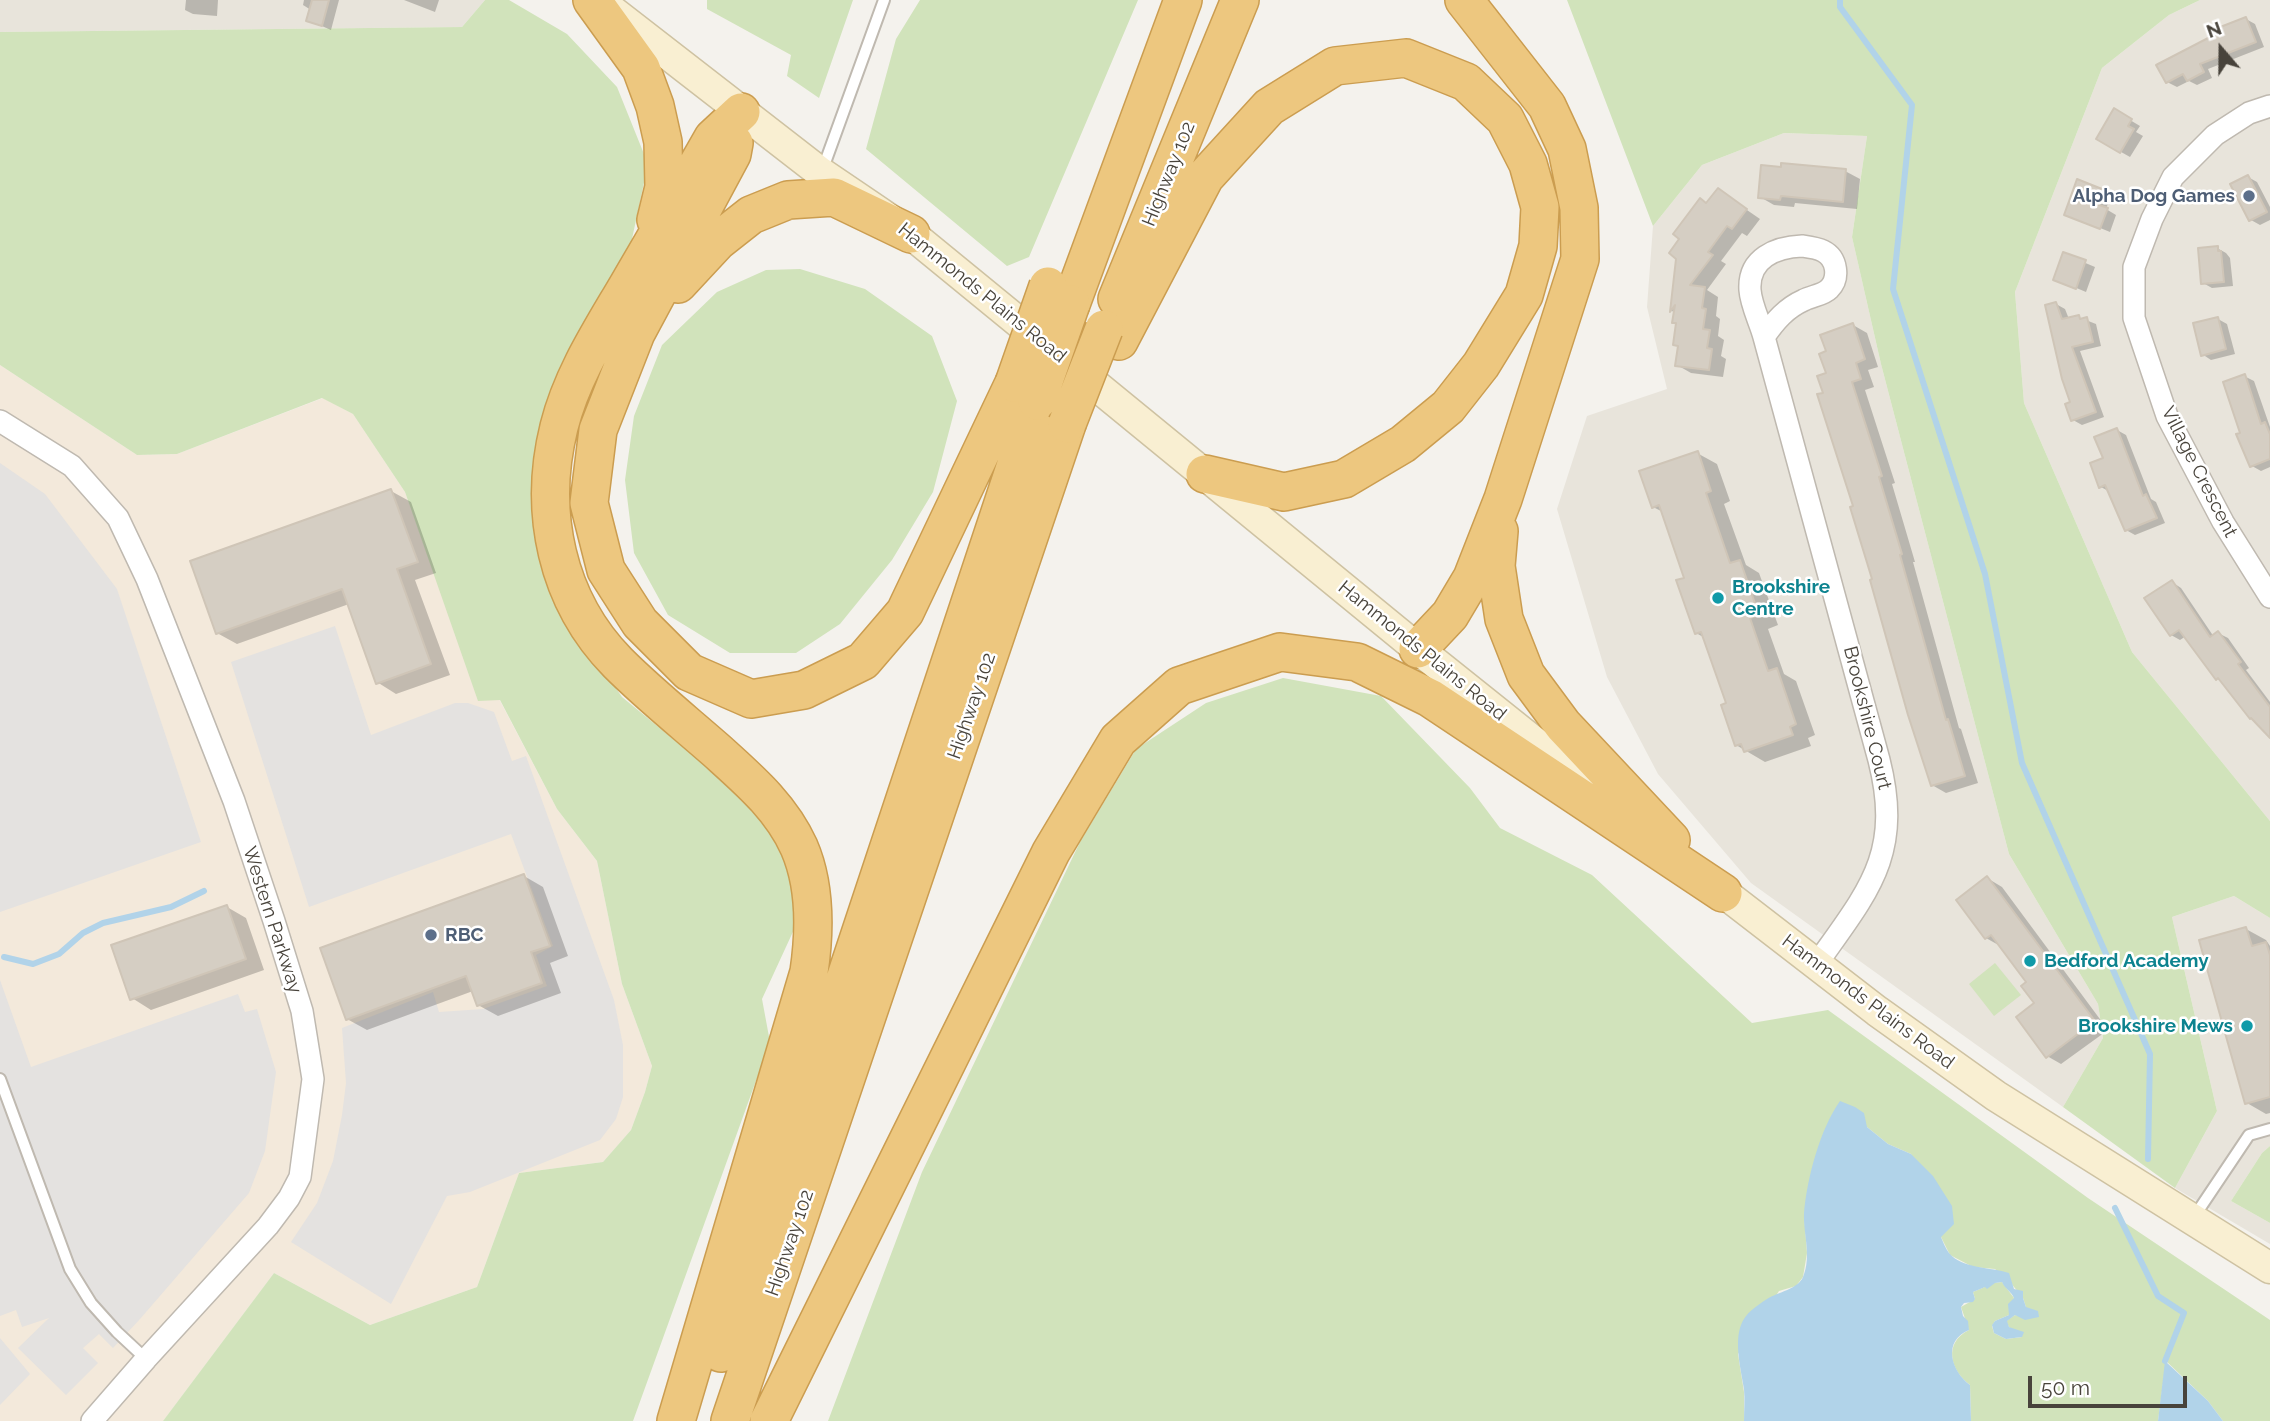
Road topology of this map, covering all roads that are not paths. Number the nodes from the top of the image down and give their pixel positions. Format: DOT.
graph roads {
  1 [pos="592,0"];
  2 [pos="599,0"];
  3 [pos="884,0"];
  4 [pos="1173,0"];
  5 [pos="1183,0"];
  6 [pos="1240,0"];
  7 [pos="1464,0"];
  8 [pos="2270,106"];
  9 [pos="741,112"];
  10 [pos="821,173"];
  11 [pos="911,234"];
  12 [pos="649,250"];
  13 [pos="1060,295"];
  14 [pos="636,333"];
  15 [pos="1112,335"];
  16 [pos="1764,337"];
  17 [pos="1025,392"];
  18 [pos="0,421"];
  19 [pos="1205,474"];
  20 [pos="1503,499"];
  21 [pos="2270,597"];
  22 [pos="1418,649"];
  23 [pos="1716,887"];
  24 [pos="1816,965"];
  25 [pos="0,1079"];
  26 [pos="2270,1129"];
  27 [pos="2193,1219"];
  28 [pos="2270,1268"];
  29 [pos="146,1359"];
  30 [pos="92,1421"];
  31 [pos="676,1421"];
  32 [pos="698,1421"];
  33 [pos="730,1421"];
  34 [pos="769,1421"];
  1 -- 12 [label="highway"];
  2 -- 9 [label="main road, Hammonds Plains Road"];
  3 -- 10 [label="lane"];
  4 -- 13 [label="highway"];
  5 -- 13 [label="highway, Highway 102"];
  6 -- 15 [label="highway, Highway 102"];
  7 -- 20 [label="highway"];
  8 -- 21 [label="street, Village Crescent"];
  9 -- 10 [label="main road, Hammonds Plains Road"];
  9 -- 12 [label="highway"];
  9 -- 14 [label="highway"];
  10 -- 11 [label="main road, Hammonds Plains Road"];
  11 -- 14 [label="highway"];
  11 -- 19 [label="main road, Hammonds Plains Road"];
  12 -- 31 [label="highway"];
  13 -- 17 [label="highway, Highway 102, bridge"];
  14 -- 17 [label="highway"];
  15 -- 19 [label="highway"];
  15 -- 33 [label="highway, Highway 102, bridge"];
  16 -- 16 [label="street, Brookshire Court"];
  16 -- 24 [label="street, Brookshire Court"];
  17 -- 32 [label="highway, Highway 102"];
  18 -- 29 [label="street, Western Parkway"];
  19 -- 22 [label="main road, Hammonds Plains Road"];
  20 -- 22 [label="highway"];
  20 -- 23 [label="highway"];
  22 -- 23 [label="main road, Hammonds Plains Road"];
  23 -- 24 [label="main road, Hammonds Plains Road"];
  23 -- 34 [label="highway"];
  24 -- 27 [label="main road, Hammonds Plains Road"];
  25 -- 29 [label="lane"];
  26 -- 27 [label="lane"];
  27 -- 28 [label="main road, Hammonds Plains Road"];
  29 -- 30 [label="street, Western Parkway"];
}
